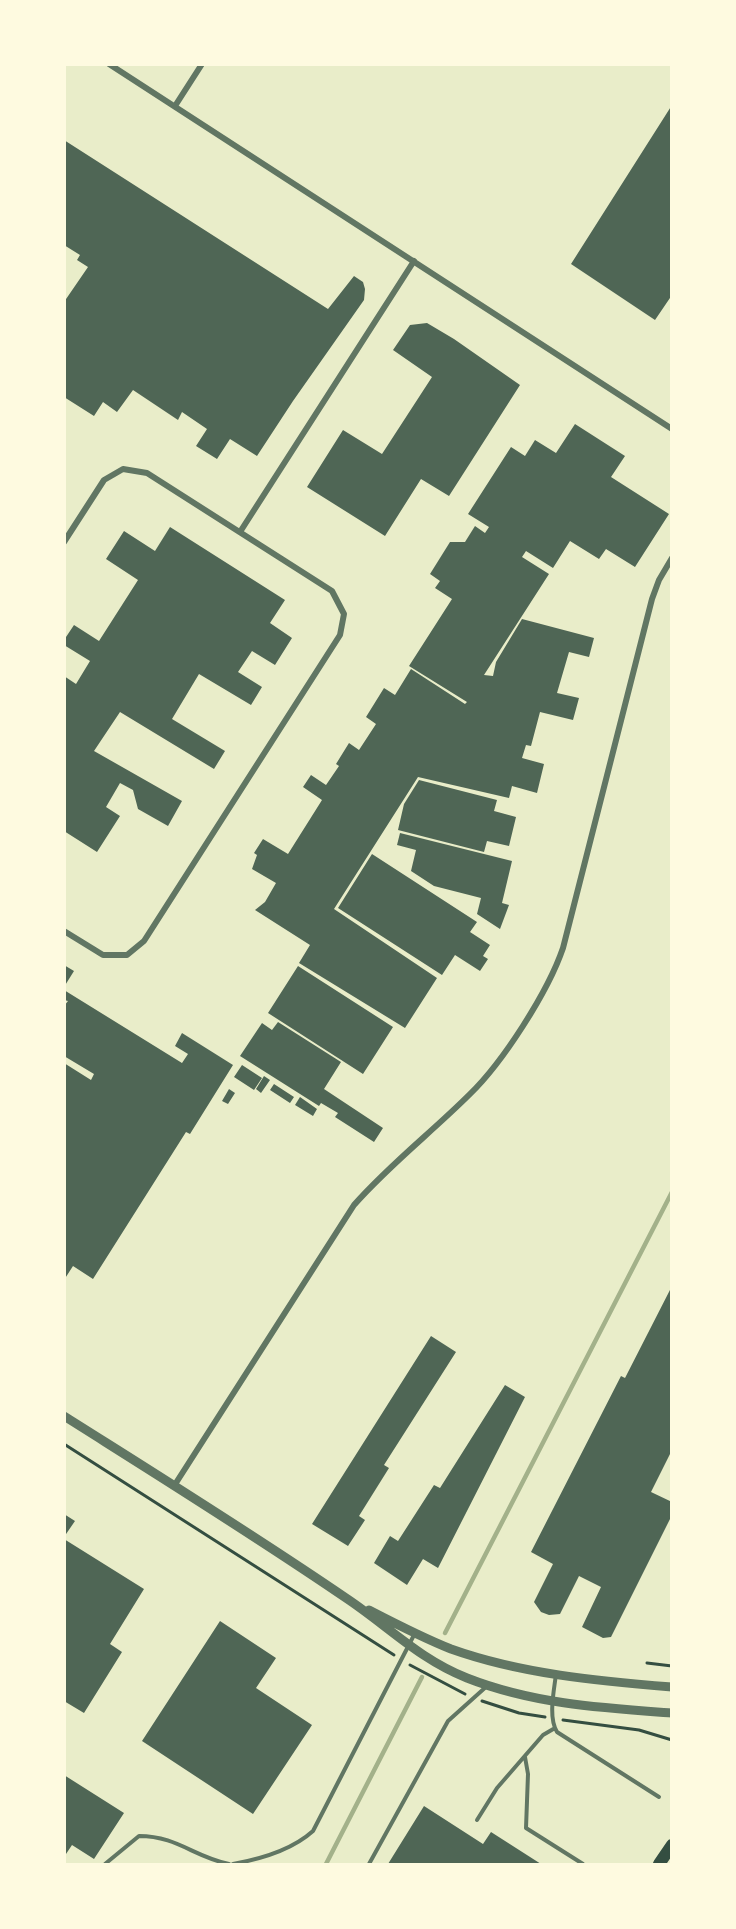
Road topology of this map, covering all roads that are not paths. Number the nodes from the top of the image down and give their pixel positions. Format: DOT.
graph roads {
  1 [pos="109,64"];
  2 [pos="201,64"];
  3 [pos="175,106"];
  4 [pos="414,261"];
  5 [pos="672,429"];
  6 [pos="240,532"];
  7 [pos="64,542"];
  8 [pos="672,558"];
  9 [pos="64,930"];
  10 [pos="64,1416"];
  11 [pos="174,1486"];
  12 [pos="348,1599"];
  13 [pos="415,1633"];
  14 [pos="408,1646"];
  15 [pos="556,1673"];
  16 [pos="488,1686"];
  17 [pos="672,1687"];
  18 [pos="553,1702"];
  19 [pos="672,1713"];
  20 [pos="555,1728"];
  21 [pos="525,1757"];
  22 [pos="659,1797"];
  23 [pos="477,1820"];
  24 [pos="672,1845"];
  25 [pos="105,1864"];
  26 [pos="229,1864"];
  27 [pos="233,1864"];
  28 [pos="369,1864"];
  29 [pos="583,1864"];
  30 [pos="659,1864"];
  1 -- 3 [label="street"];
  2 -- 3 [label="street"];
  3 -- 4 [label="street"];
  4 -- 5 [label="street"];
  4 -- 6 [label="street"];
  6 -- 7 [label="street"];
  6 -- 9 [label="street"];
  8 -- 11 [label="street"];
  10 -- 11 [label="street"];
  11 -- 12 [label="street"];
  12 -- 13 [label="street"];
  12 -- 14 [label="street"];
  13 -- 14 [label="lane"];
  13 -- 15 [label="street"];
  14 -- 16 [label="street"];
  14 -- 27 [label="lane"];
  15 -- 17 [label="street"];
  15 -- 18 [label="lane"];
  16 -- 18 [label="street"];
  16 -- 28 [label="lane"];
  18 -- 19 [label="street"];
  18 -- 20 [label="lane"];
  20 -- 21 [label="lane"];
  20 -- 22 [label="lane"];
  21 -- 23 [label="lane"];
  21 -- 29 [label="lane"];
  24 -- 30 [label="main road"];
  25 -- 26 [label="lane"];
}
